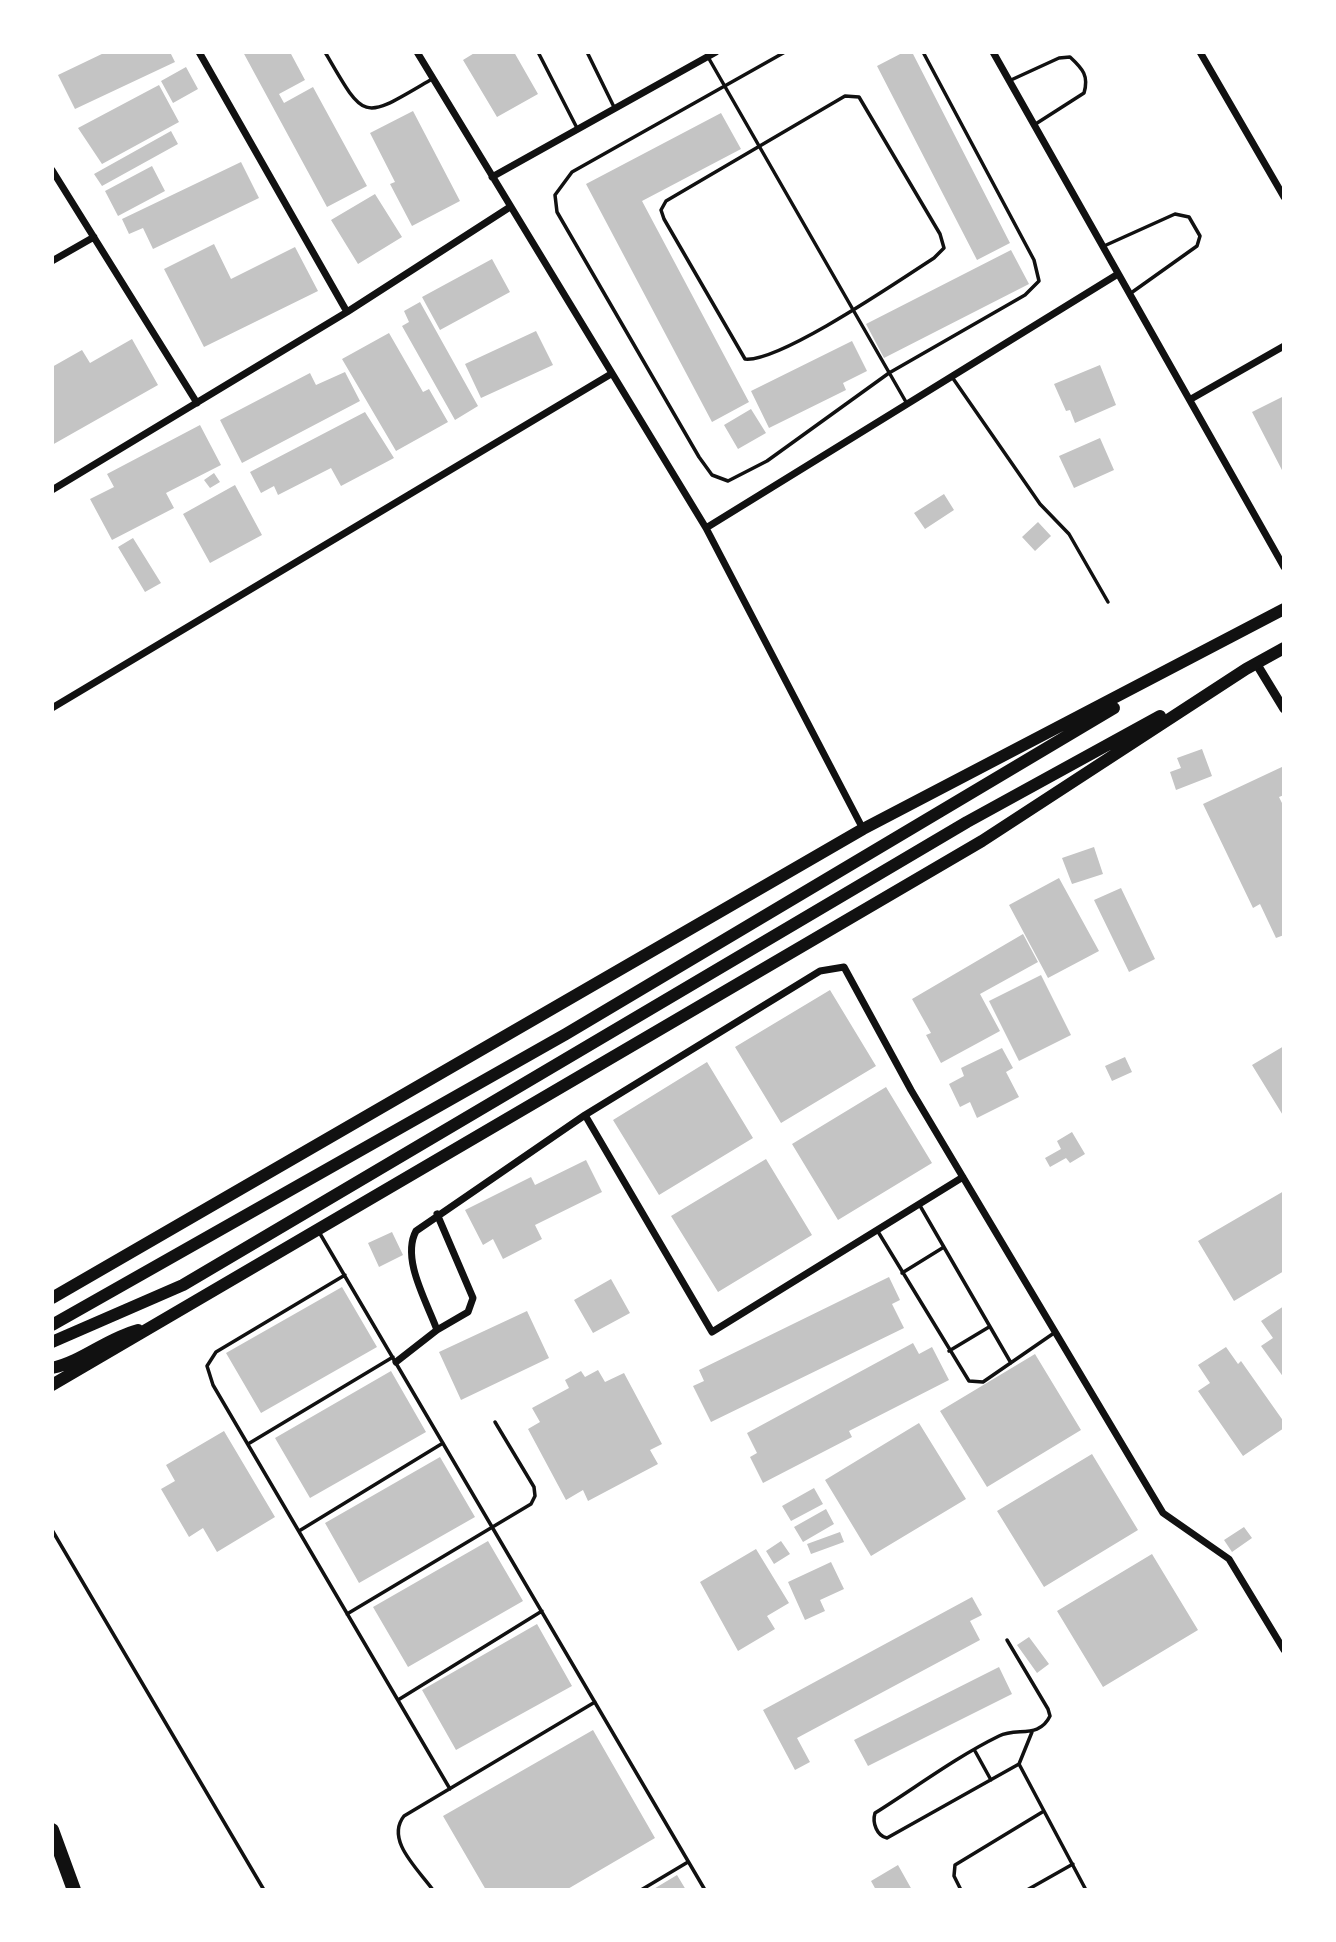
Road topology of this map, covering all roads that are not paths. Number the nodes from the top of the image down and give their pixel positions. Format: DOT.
graph roads {
  1 [pos="199,52"];
  2 [pos="325,52"];
  3 [pos="418,52"];
  4 [pos="538,52"];
  5 [pos="587,52"];
  6 [pos="716,52"];
  7 [pos="785,52"];
  8 [pos="923,52"];
  9 [pos="993,52"];
  10 [pos="1200,52"];
  11 [pos="708,57"];
  12 [pos="433,78"];
  13 [pos="1009,81"];
  14 [pos="725,87"];
  15 [pos="615,109"];
  16 [pos="1034,125"];
  17 [pos="578,130"];
  18 [pos="758,145"];
  19 [pos="52,170"];
  20 [pos="492,177"];
  21 [pos="1283,197"];
  22 [pos="510,207"];
  23 [pos="94,237"];
  24 [pos="1102,247"];
  25 [pos="52,261"];
  26 [pos="1118,274"];
  27 [pos="1130,294"];
  28 [pos="853,309"];
  29 [pos="347,312"];
  30 [pos="1283,346"];
  31 [pos="889,373"];
  32 [pos="611,374"];
  33 [pos="952,377"];
  34 [pos="1191,399"];
  35 [pos="197,403"];
  36 [pos="907,404"];
  37 [pos="52,490"];
  38 [pos="706,528"];
  39 [pos="1283,567"];
  40 [pos="1108,602"];
  41 [pos="1283,609"];
  42 [pos="1221,644"];
  43 [pos="1283,648"];
  44 [pos="1251,666"];
  45 [pos="52,708"];
  46 [pos="1283,709"];
  47 [pos="863,829"];
  48 [pos="585,1115"];
  49 [pos="963,1177"];
  50 [pos="919,1204"];
  51 [pos="437,1214"];
  52 [pos="318,1230"];
  53 [pos="877,1230"];
  54 [pos="944,1247"];
  55 [pos="902,1273"];
  56 [pos="345,1275"];
  57 [pos="52,1298"];
  58 [pos="157,1324"];
  59 [pos="52,1325"];
  60 [pos="989,1327"];
  61 [pos="438,1330"];
  62 [pos="1055,1332"];
  63 [pos="52,1342"];
  64 [pos="949,1351"];
  65 [pos="395,1360"];
  66 [pos="1011,1363"];
  67 [pos="52,1368"];
  68 [pos="52,1385"];
  69 [pos="495,1422"];
  70 [pos="444,1443"];
  71 [pos="247,1444"];
  72 [pos="493,1527"];
  73 [pos="52,1530"];
  74 [pos="299,1531"];
  75 [pos="542,1611"];
  76 [pos="347,1614"];
  77 [pos="1007,1640"];
  78 [pos="1283,1650"];
  79 [pos="398,1700"];
  80 [pos="595,1702"];
  81 [pos="1032,1732"];
  82 [pos="975,1751"];
  83 [pos="1019,1764"];
  84 [pos="991,1780"];
  85 [pos="450,1788"];
  86 [pos="1044,1811"];
  87 [pos="52,1828"];
  88 [pos="689,1862"];
  89 [pos="1073,1864"];
  90 [pos="74,1889"];
  91 [pos="82,1889"];
  92 [pos="264,1889"];
  93 [pos="433,1889"];
  94 [pos="641,1889"];
  95 [pos="705,1889"];
  96 [pos="961,1889"];
  97 [pos="1027,1889"];
  98 [pos="1086,1889"];
  1 -- 29 [label="street"];
  2 -- 12 [label="lane"];
  3 -- 12 [label="street"];
  4 -- 17 [label="lane"];
  5 -- 15 [label="lane"];
  6 -- 11 [label="street"];
  7 -- 14 [label="lane"];
  8 -- 31 [label="lane"];
  9 -- 13 [label="street"];
  10 -- 21 [label="street"];
  11 -- 14 [label="lane"];
  11 -- 15 [label="street"];
  12 -- 20 [label="street"];
  13 -- 16 [label="street"];
  13 -- 16 [label="lane"];
  14 -- 18 [label="lane"];
  14 -- 31 [label="lane"];
  15 -- 17 [label="street"];
  16 -- 24 [label="street"];
  17 -- 20 [label="street"];
  18 -- 28 [label="lane"];
  18 -- 28 [label="lane"];
  18 -- 28 [label="lane"];
  19 -- 23 [label="street"];
  20 -- 22 [label="street"];
  22 -- 29 [label="street"];
  22 -- 32 [label="street"];
  23 -- 25 [label="street"];
  23 -- 35 [label="street"];
  24 -- 26 [label="street"];
  24 -- 27 [label="lane"];
  26 -- 27 [label="street"];
  26 -- 33 [label="street"];
  27 -- 34 [label="street"];
  28 -- 31 [label="lane"];
  29 -- 35 [label="street"];
  30 -- 34 [label="street"];
  31 -- 36 [label="lane"];
  32 -- 38 [label="street"];
  32 -- 45 [label="street"];
  33 -- 36 [label="street"];
  33 -- 40 [label="lane"];
  34 -- 39 [label="street"];
  35 -- 37 [label="street"];
  36 -- 38 [label="street"];
  38 -- 47 [label="street"];
  41 -- 42 [label="main road"];
  42 -- 47 [label="main road"];
  42 -- 59 [label="main road"];
  43 -- 44 [label="main road"];
  44 -- 46 [label="street"];
  44 -- 52 [label="main road"];
  44 -- 63 [label="main road"];
  47 -- 57 [label="main road"];
  48 -- 49 [label="street"];
  48 -- 51 [label="street"];
  48 -- 53 [label="street"];
  49 -- 50 [label="street"];
  49 -- 62 [label="street"];
  50 -- 53 [label="street"];
  50 -- 54 [label="lane"];
  51 -- 61 [label="street"];
  51 -- 61 [label="street"];
  52 -- 56 [label="lane"];
  52 -- 58 [label="main road"];
  53 -- 55 [label="lane"];
  54 -- 55 [label="lane"];
  54 -- 60 [label="lane"];
  55 -- 64 [label="lane"];
  56 -- 65 [label="lane"];
  56 -- 71 [label="lane"];
  58 -- 67 [label="main road"];
  58 -- 68 [label="main road"];
  60 -- 64 [label="lane"];
  60 -- 66 [label="lane"];
  61 -- 65 [label="street"];
  62 -- 66 [label="lane"];
  62 -- 78 [label="street"];
  64 -- 66 [label="lane"];
  65 -- 70 [label="lane"];
  65 -- 71 [label="lane"];
  69 -- 72 [label="lane"];
  70 -- 72 [label="lane"];
  70 -- 74 [label="lane"];
  71 -- 74 [label="lane"];
  72 -- 75 [label="lane"];
  72 -- 76 [label="lane"];
  73 -- 92 [label="lane"];
  74 -- 76 [label="lane"];
  75 -- 79 [label="lane"];
  75 -- 80 [label="lane"];
  76 -- 79 [label="lane"];
  77 -- 81 [label="lane"];
  79 -- 85 [label="lane"];
  80 -- 85 [label="lane"];
  80 -- 88 [label="lane"];
  81 -- 82 [label="lane"];
  81 -- 83 [label="lane"];
  82 -- 84 [label="lane"];
  82 -- 84 [label="lane"];
  83 -- 84 [label="lane"];
  83 -- 86 [label="lane"];
  85 -- 93 [label="lane"];
  86 -- 89 [label="lane"];
  86 -- 96 [label="lane"];
  87 -- 90 [label="highway"];
  87 -- 91 [label="main road"];
  88 -- 94 [label="lane"];
  88 -- 95 [label="lane"];
  89 -- 97 [label="lane"];
  89 -- 98 [label="lane"];
}
